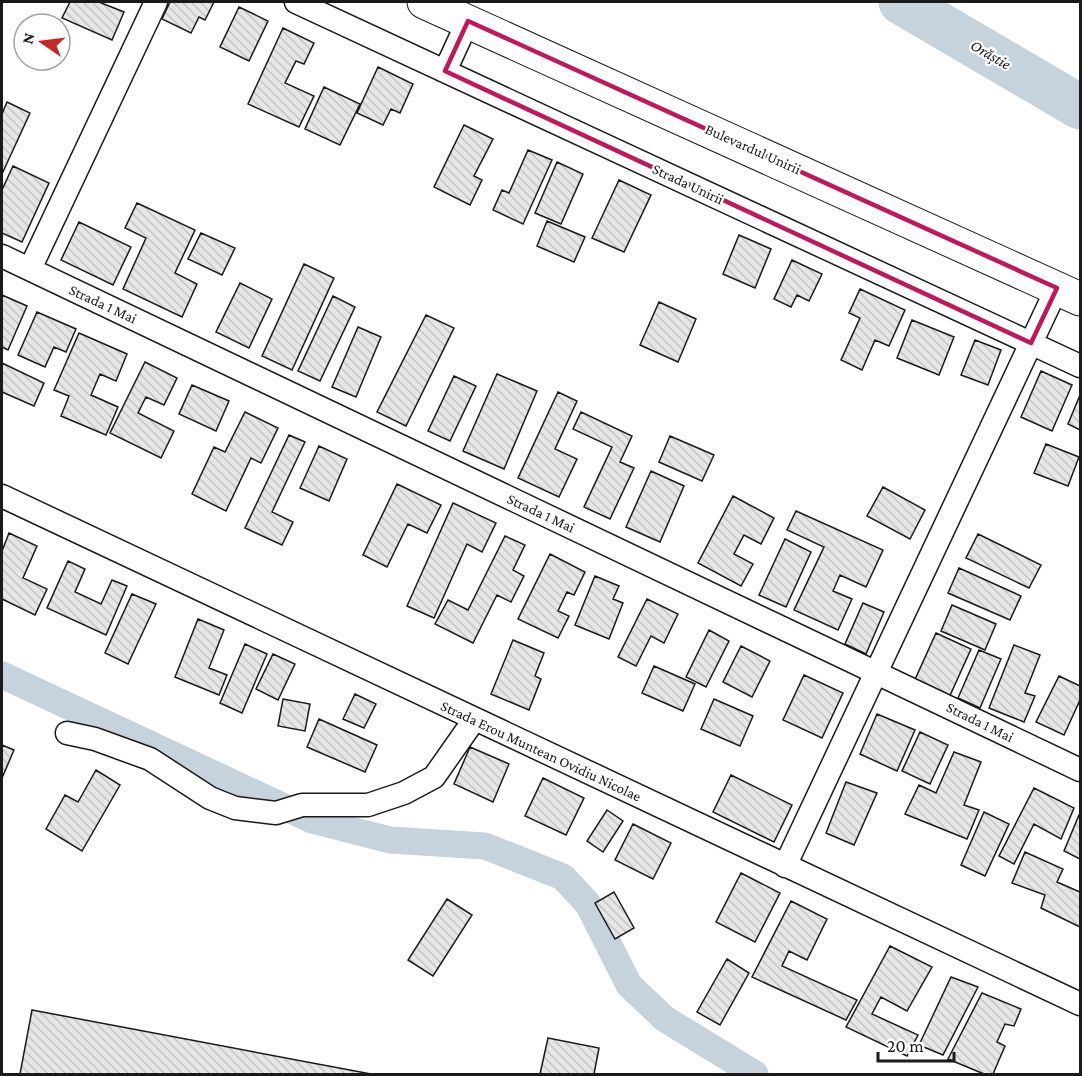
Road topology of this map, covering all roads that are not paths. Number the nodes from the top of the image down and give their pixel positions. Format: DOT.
graph roads {
  1 [pos="156,2"];
  2 [pos="296,2"];
  3 [pos="424,2"];
  4 [pos="468,21"];
  5 [pos="445,71"];
  6 [pos="2,256"];
  7 [pos="30,269"];
  8 [pos="1069,293"];
  9 [pos="1031,343"];
  10 [pos="1080,366"];
  11 [pos="2,496"];
  12 [pos="877,673"];
  13 [pos="474,720"];
  14 [pos="66,733"];
  15 [pos="1080,770"];
  16 [pos="785,866"];
  17 [pos="1080,1004"];
  1 -- 7 [label="street"];
  2 -- 5 [label="street, Strada Unirii"];
  3 -- 4 [label="main road, Bulevardul Unirii"];
  4 -- 5 [label="street"];
  4 -- 8 [label="main road, Bulevardul Unirii"];
  5 -- 9 [label="street, Strada Unirii"];
  6 -- 7 [label="street, Strada 1 Mai"];
  7 -- 12 [label="street, Strada 1 Mai"];
  8 -- 9 [label="street"];
  9 -- 10 [label="street, Strada Unirii"];
  9 -- 12 [label="street"];
  11 -- 13 [label="street, Strada Erou Muntean Ovidiu Nicolae"];
  12 -- 15 [label="street, Strada 1 Mai"];
  12 -- 16 [label="street"];
  13 -- 14 [label="street"];
  13 -- 16 [label="street, Strada Erou Muntean Ovidiu Nicolae"];
  16 -- 17 [label="street, Strada Erou Muntean Ovidiu Nicolae"];
}
